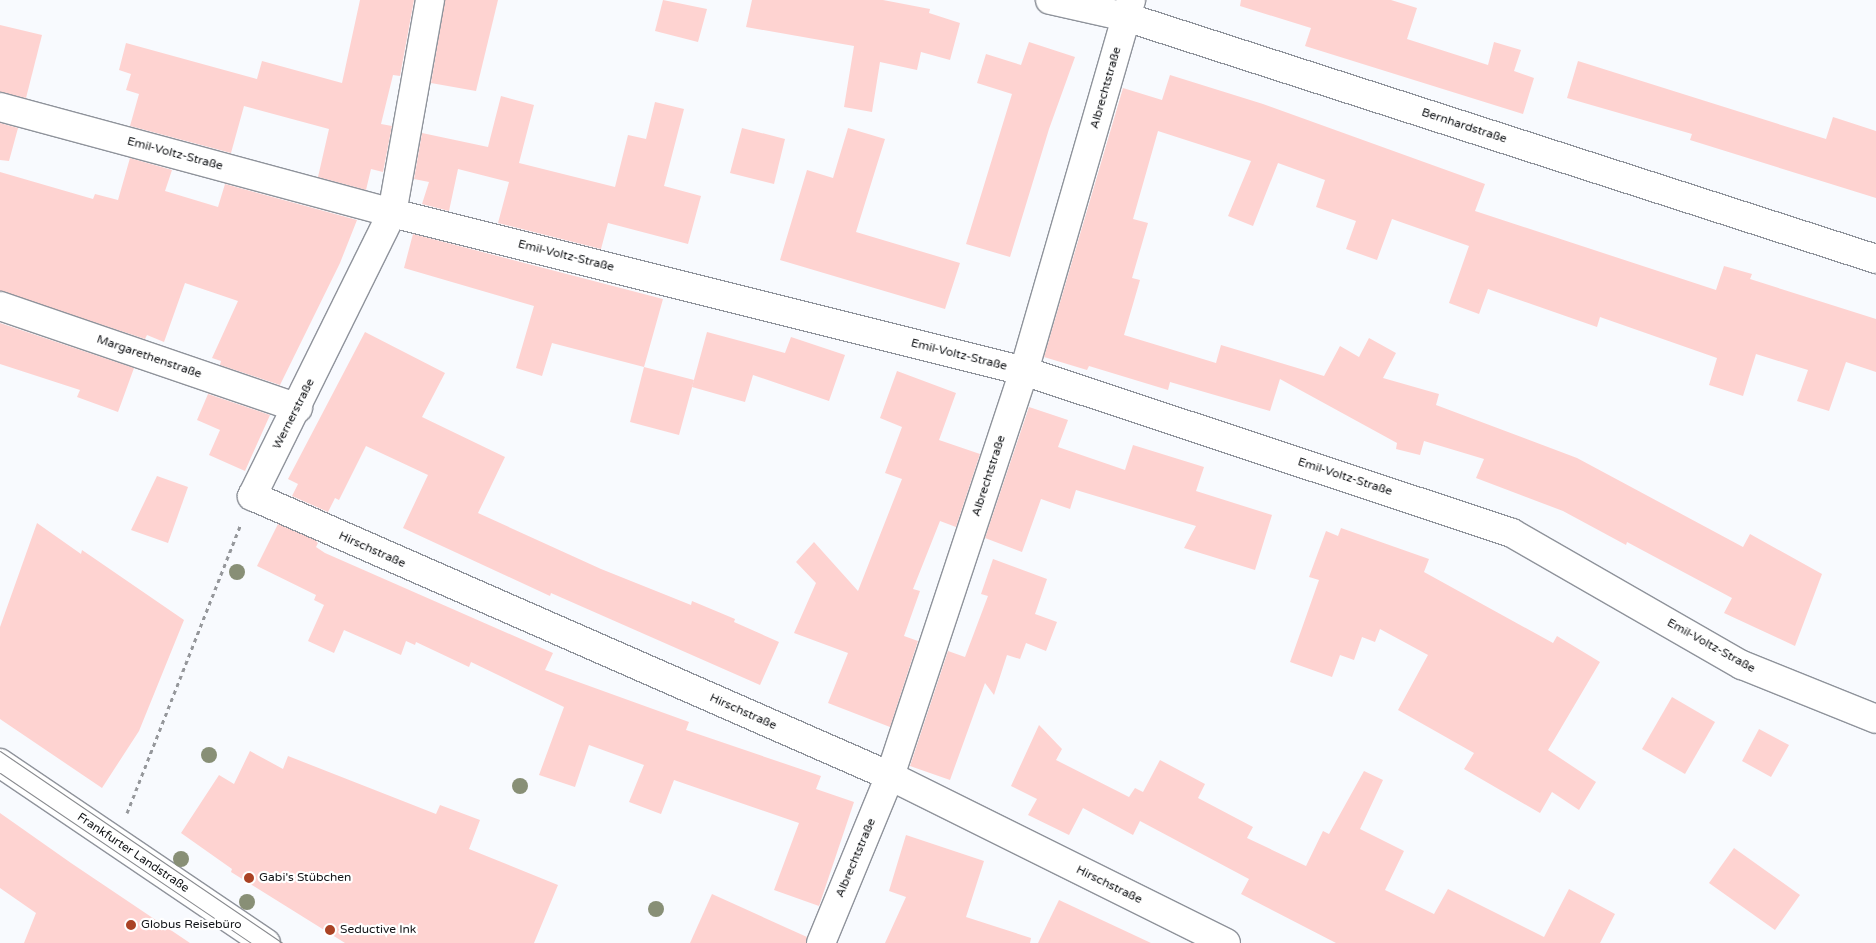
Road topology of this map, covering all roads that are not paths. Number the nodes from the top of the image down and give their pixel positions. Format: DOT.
graph roads {
  1 [pos="430,0"];
  2 [pos="1050,0"];
  3 [pos="1129,8"];
  4 [pos="0,107"];
  5 [pos="392,213"];
  6 [pos="1876,259"];
  7 [pos="0,306"];
  8 [pos="1024,371"];
  9 [pos="298,408"];
  10 [pos="252,496"];
  11 [pos="1876,719"];
  12 [pos="0,763"];
  13 [pos="890,776"];
  14 [pos="266,943"];
  15 [pos="821,943"];
  16 [pos="1226,943"];
  1 -- 5 [label="street, Wernerstraße"];
  2 -- 3 [label="street, Bernhardstraße"];
  3 -- 6 [label="street, Bernhardstraße"];
  3 -- 8 [label="street, Albrechtstraße"];
  4 -- 5 [label="street, Emil-Voltz-Straße"];
  5 -- 8 [label="street, Emil-Voltz-Straße"];
  5 -- 9 [label="street, Wernerstraße"];
  7 -- 9 [label="street, Margarethenstraße"];
  8 -- 11 [label="street, Emil-Voltz-Straße"];
  8 -- 13 [label="street, Albrechtstraße"];
  9 -- 10 [label="street, Wernerstraße"];
  10 -- 13 [label="street, Hirschstraße"];
  12 -- 14 [label="street, Frankfurter Landstraße"];
  13 -- 15 [label="street, Albrechtstraße"];
  13 -- 16 [label="street, Hirschstraße"];
}
